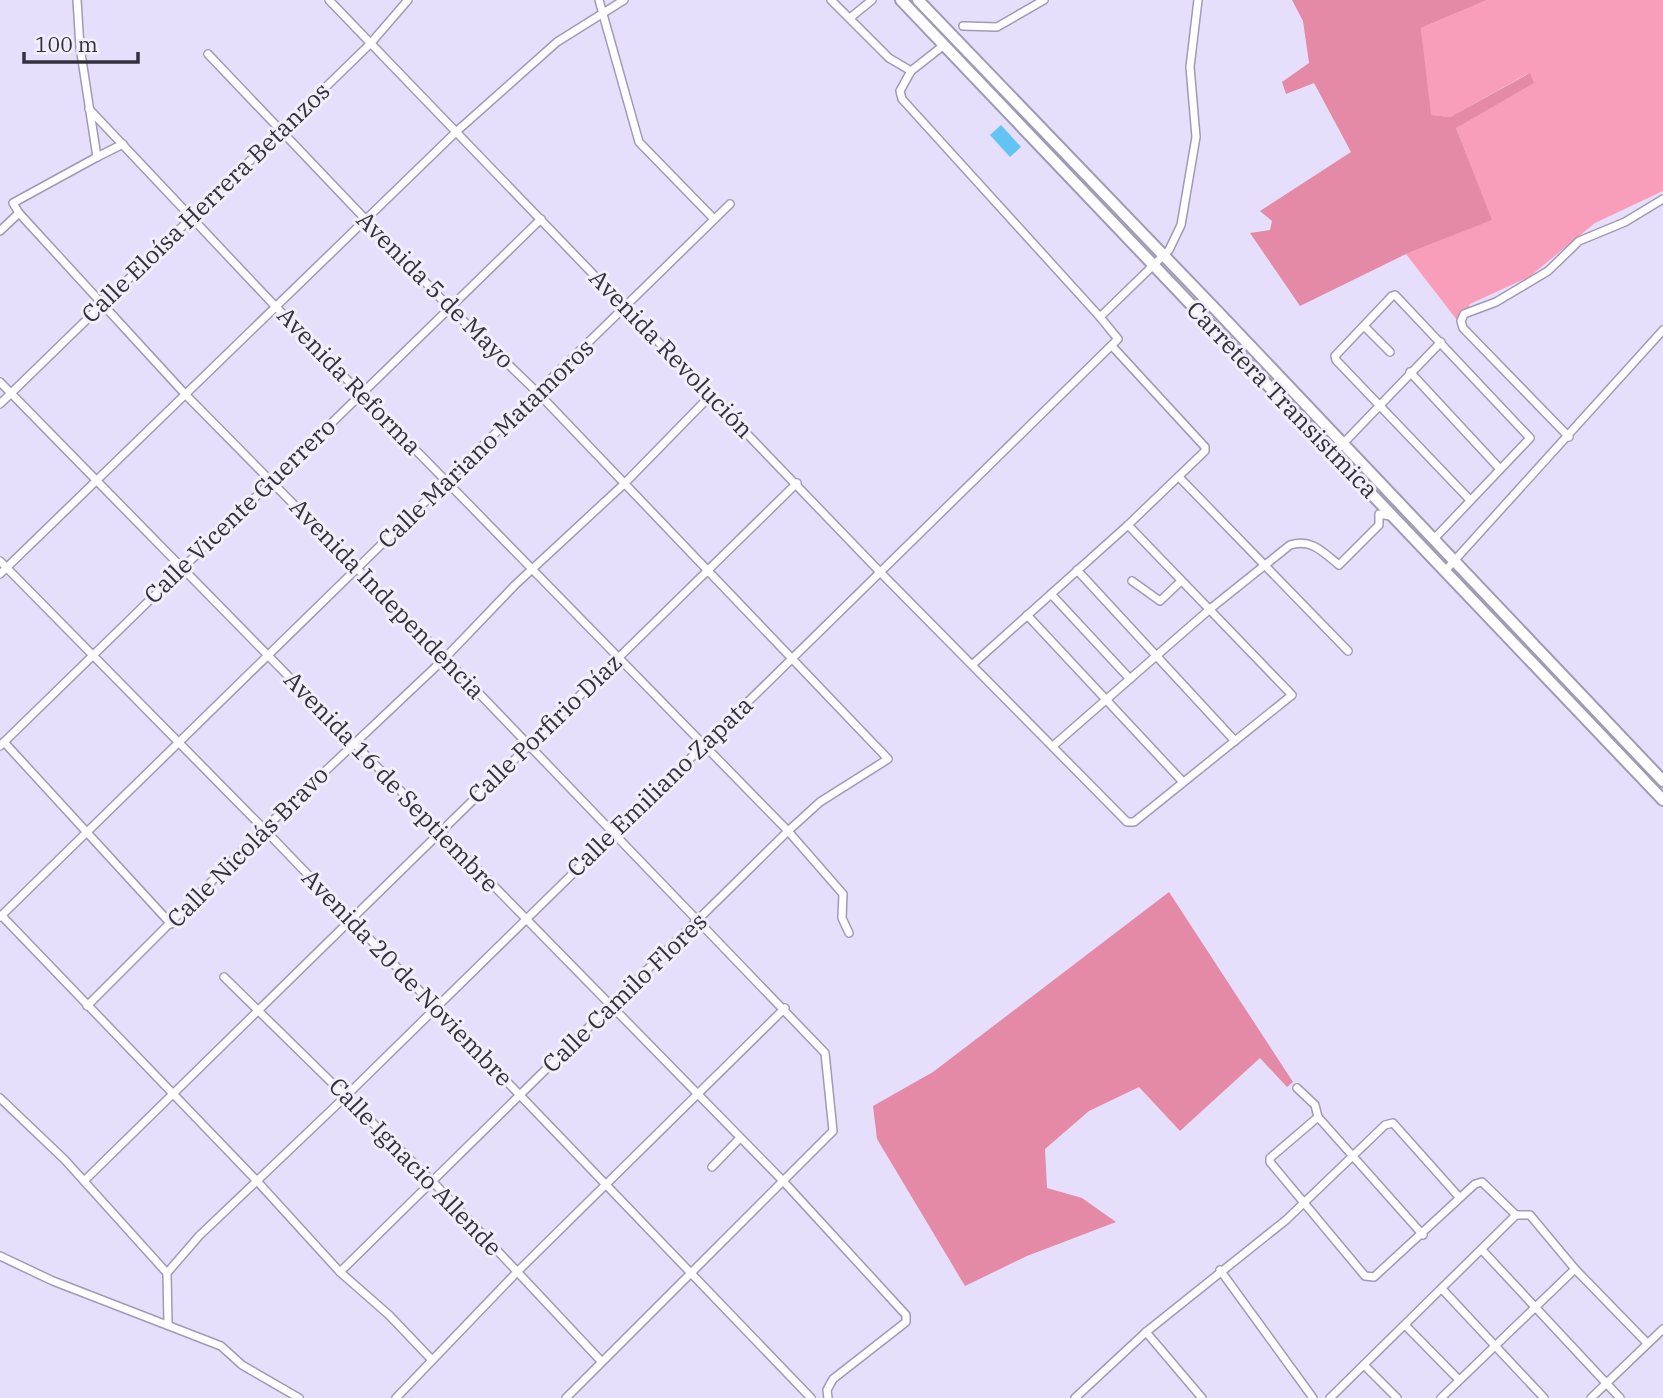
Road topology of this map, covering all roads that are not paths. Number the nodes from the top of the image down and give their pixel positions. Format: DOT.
graph roads {
  1 [pos="77,0"];
  2 [pos="329,0"];
  3 [pos="408,0"];
  4 [pos="599,0"];
  5 [pos="624,0"];
  6 [pos="831,0"];
  7 [pos="872,0"];
  8 [pos="901,0"];
  9 [pos="918,0"];
  10 [pos="1044,0"];
  11 [pos="1198,0"];
  12 [pos="601,12"];
  13 [pos="850,19"];
  14 [pos="963,26"];
  15 [pos="370,44"];
  16 [pos="939,49"];
  17 [pos="208,54"];
  18 [pos="911,71"];
  19 [pos="89,108"];
  20 [pos="282,130"];
  21 [pos="457,131"];
  22 [pos="123,144"];
  23 [pos="97,157"];
  24 [pos="1663,199"];
  25 [pos="730,204"];
  26 [pos="19,213"];
  27 [pos="193,215"];
  28 [pos="1107,216"];
  29 [pos="713,218"];
  30 [pos="541,219"];
  31 [pos="365,220"];
  32 [pos="0,231"];
  33 [pos="1164,255"];
  34 [pos="1154,266"];
  35 [pos="101,305"];
  36 [pos="275,306"];
  37 [pos="449,307"];
  38 [pos="625,307"];
  39 [pos="1219,313"];
  40 [pos="1100,317"];
  41 [pos="1364,326"];
  42 [pos="1663,330"];
  43 [pos="1441,342"];
  44 [pos="1112,346"];
  45 [pos="1390,352"];
  46 [pos="1410,372"];
  47 [pos="0,382"];
  48 [pos="10,393"];
  49 [pos="186,394"];
  50 [pos="361,394"];
  51 [pos="539,394"];
  52 [pos="710,396"];
  53 [pos="0,404"];
  54 [pos="1379,404"];
  55 [pos="1569,437"];
  56 [pos="1342,445"];
  57 [pos="1333,454"];
  58 [pos="1500,469"];
  59 [pos="1179,478"];
  60 [pos="96,481"];
  61 [pos="448,481"];
  62 [pos="272,482"];
  63 [pos="797,483"];
  64 [pos="624,484"];
  65 [pos="1470,500"];
  66 [pos="1393,517"];
  67 [pos="1128,525"];
  68 [pos="1435,538"];
  69 [pos="1456,560"];
  70 [pos="0,561"];
  71 [pos="1263,565"];
  72 [pos="7,568"];
  73 [pos="181,568"];
  74 [pos="532,569"];
  75 [pos="708,569"];
  76 [pos="358,570"];
  77 [pos="1077,570"];
  78 [pos="1445,571"];
  79 [pos="880,572"];
  80 [pos="0,574"];
  81 [pos="1132,581"];
  82 [pos="1181,581"];
  83 [pos="1051,594"];
  84 [pos="1210,609"];
  85 [pos="1027,615"];
  86 [pos="1348,651"];
  87 [pos="92,655"];
  88 [pos="268,655"];
  89 [pos="1157,655"];
  90 [pos="445,658"];
  91 [pos="791,658"];
  92 [pos="618,659"];
  93 [pos="973,664"];
  94 [pos="1130,679"];
  95 [pos="1105,702"];
  96 [pos="1236,741"];
  97 [pos="2,744"];
  98 [pos="179,744"];
  99 [pos="353,744"];
  100 [pos="528,744"];
  101 [pos="1053,746"];
  102 [pos="703,747"];
  103 [pos="1663,781"];
  104 [pos="1183,782"];
  105 [pos="1663,800"];
  106 [pos="820,802"];
  107 [pos="264,829"];
  108 [pos="89,831"];
  109 [pos="788,831"];
  110 [pos="439,832"];
  111 [pos="613,834"];
  112 [pos="1,916"];
  113 [pos="350,919"];
  114 [pos="524,919"];
  115 [pos="699,922"];
  116 [pos="170,924"];
  117 [pos="849,933"];
  118 [pos="224,977"];
  119 [pos="87,1006"];
  120 [pos="436,1007"];
  121 [pos="609,1007"];
  122 [pos="785,1008"];
  123 [pos="258,1009"];
  124 [pos="1297,1088"];
  125 [pos="172,1093"];
  126 [pos="519,1094"];
  127 [pos="346,1096"];
  128 [pos="696,1096"];
  129 [pos="0,1098"];
  130 [pos="1318,1117"];
  131 [pos="740,1138"];
  132 [pos="1353,1155"];
  133 [pos="712,1167"];
  134 [pos="84,1181"];
  135 [pos="257,1181"];
  136 [pos="783,1181"];
  137 [pos="433,1182"];
  138 [pos="608,1185"];
  139 [pos="1459,1197"];
  140 [pos="1303,1204"];
  141 [pos="1516,1215"];
  142 [pos="1423,1235"];
  143 [pos="1482,1250"];
  144 [pos="0,1256"];
  145 [pos="1575,1269"];
  146 [pos="691,1270"];
  147 [pos="1220,1270"];
  148 [pos="517,1271"];
  149 [pos="340,1272"];
  150 [pos="167,1273"];
  151 [pos="1443,1290"];
  152 [pos="1534,1307"];
  153 [pos="168,1324"];
  154 [pos="1406,1325"];
  155 [pos="1663,1328"];
  156 [pos="1146,1332"];
  157 [pos="1647,1343"];
  158 [pos="1495,1345"];
  159 [pos="432,1360"];
  160 [pos="601,1361"];
  161 [pos="1365,1366"];
  162 [pos="1460,1380"];
  163 [pos="1606,1383"];
  164 [pos="299,1398"];
  165 [pos="396,1398"];
  166 [pos="566,1398"];
  167 [pos="810,1398"];
  168 [pos="828,1398"];
  169 [pos="1075,1398"];
  170 [pos="1202,1398"];
  171 [pos="1313,1398"];
  172 [pos="1330,1398"];
  173 [pos="1397,1398"];
  174 [pos="1441,1398"];
  175 [pos="1544,1398"];
  176 [pos="1591,1398"];
  177 [pos="1620,1398"];
  1 -- 19 [label="street"];
  2 -- 15 [label="street, Avenida Revolución"];
  3 -- 15 [label="street, Calle Eloísa Herrera Betanzos"];
  4 -- 12 [label="street"];
  5 -- 12 [label="street"];
  6 -- 13 [label="street"];
  7 -- 13 [label="street"];
  8 -- 28 [label="main road, Carretera Transistmica"];
  9 -- 33 [label="main road, Carretera Transistmica"];
  10 -- 14 [label="street"];
  11 -- 33 [label="street"];
  12 -- 21 [label="street"];
  12 -- 29 [label="street"];
  13 -- 18 [label="street"];
  15 -- 20 [label="street, Calle Eloísa Herrera Betanzos"];
  15 -- 21 [label="street, Avenida Revolución"];
  16 -- 18 [label="street"];
  17 -- 20 [label="street, Avenida 5 de Mayo"];
  18 -- 40 [label="street"];
  19 -- 22 [label="street, Avenida Reforma"];
  19 -- 23 [label="street"];
  20 -- 27 [label="street, Calle Eloísa Herrera Betanzos"];
  20 -- 31 [label="street, Avenida 5 de Mayo"];
  21 -- 30 [label="street, Avenida Revolución"];
  21 -- 31 [label="street"];
  22 -- 23 [label="street"];
  22 -- 27 [label="street, Avenida Reforma"];
  23 -- 26 [label="street"];
  24 -- 55 [label="street"];
  25 -- 29 [label="street, Calle Mariano Matamoros"];
  26 -- 32 [label="street"];
  26 -- 35 [label="street, Avenida Independencia"];
  27 -- 35 [label="street, Calle Eloísa Herrera Betanzos"];
  27 -- 36 [label="street, Avenida Reforma"];
  28 -- 33 [label="main road"];
  28 -- 34 [label="main road, Carretera Transistmica"];
  29 -- 38 [label="street, Calle Mariano Matamoros"];
  30 -- 37 [label="street, Calle Vicente Guerrero"];
  30 -- 38 [label="street, Avenida Revolución"];
  31 -- 36 [label="street"];
  31 -- 37 [label="street, Avenida 5 de Mayo"];
  33 -- 34 [label="street"];
  33 -- 39 [label="main road, Carretera Transistmica"];
  34 -- 39 [label="main road"];
  34 -- 40 [label="street"];
  34 -- 57 [label="main road, Carretera Transistmica"];
  35 -- 48 [label="street, Calle Eloísa Herrera Betanzos"];
  35 -- 49 [label="street, Avenida Independencia"];
  36 -- 49 [label="street"];
  36 -- 50 [label="street, Avenida Reforma"];
  37 -- 50 [label="street, Calle Vicente Guerrero"];
  37 -- 51 [label="street, Avenida 5 de Mayo"];
  38 -- 51 [label="street, Calle Mariano Matamoros"];
  38 -- 52 [label="street, Avenida Revolución"];
  39 -- 56 [label="main road, Carretera Transistmica"];
  40 -- 44 [label="street"];
  41 -- 43 [label="street"];
  41 -- 45 [label="street"];
  41 -- 54 [label="street"];
  42 -- 55 [label="street"];
  43 -- 46 [label="street"];
  43 -- 58 [label="street"];
  44 -- 59 [label="street"];
  44 -- 79 [label="street, Calle Emiliano Zapata"];
  46 -- 54 [label="street"];
  46 -- 58 [label="street"];
  47 -- 48 [label="street, Avenida 16 de Septiembre"];
  48 -- 53 [label="street, Calle Eloísa Herrera Betanzos"];
  48 -- 60 [label="street, Avenida 16 de Septiembre"];
  49 -- 60 [label="street"];
  49 -- 62 [label="street, Avenida Independencia"];
  50 -- 61 [label="street, Avenida Reforma"];
  50 -- 62 [label="street, Calle Vicente Guerrero"];
  51 -- 61 [label="street, Calle Mariano Matamoros"];
  51 -- 64 [label="street, Avenida 5 de Mayo"];
  52 -- 63 [label="street, Avenida Revolución"];
  52 -- 64 [label="street, Calle Nicolás Bravo"];
  54 -- 56 [label="street"];
  54 -- 65 [label="street"];
  55 -- 69 [label="street"];
  56 -- 57 [label="street"];
  56 -- 68 [label="main road, Carretera Transistmica"];
  57 -- 66 [label="main road, Carretera Transistmica"];
  58 -- 65 [label="street"];
  59 -- 67 [label="street"];
  59 -- 71 [label="street"];
  60 -- 72 [label="street"];
  60 -- 73 [label="street, Avenida 16 de Septiembre"];
  61 -- 74 [label="street, Avenida Reforma"];
  61 -- 76 [label="street, Calle Mariano Matamoros"];
  62 -- 73 [label="street, Calle Vicente Guerrero"];
  62 -- 76 [label="street, Avenida Independencia"];
  63 -- 75 [label="street, Calle Porfirio Díaz"];
  63 -- 79 [label="street, Avenida Revolución"];
  64 -- 74 [label="street, Calle Nicolás Bravo"];
  64 -- 75 [label="street, Avenida 5 de Mayo"];
  65 -- 68 [label="street"];
  66 -- 69 [label="main road"];
  66 -- 71 [label="street"];
  66 -- 78 [label="main road, Carretera Transistmica"];
  67 -- 77 [label="street"];
  67 -- 82 [label="street"];
  68 -- 69 [label="main road, Carretera Transistmica"];
  69 -- 78 [label="street"];
  69 -- 103 [label="main road, Carretera Transistmica"];
  70 -- 72 [label="street, Avenida 20 de Noviembre"];
  71 -- 84 [label="street"];
  71 -- 86 [label="street"];
  72 -- 80 [label="street"];
  72 -- 87 [label="street, Avenida 20 de Noviembre"];
  73 -- 87 [label="street, Calle Vicente Guerrero"];
  73 -- 88 [label="street, Avenida 16 de Septiembre"];
  74 -- 90 [label="street, Calle Nicolás Bravo"];
  74 -- 92 [label="street, Avenida Reforma"];
  75 -- 91 [label="street, Avenida 5 de Mayo"];
  75 -- 92 [label="street, Calle Porfirio Díaz"];
  76 -- 88 [label="street, Calle Mariano Matamoros"];
  76 -- 90 [label="street, Avenida Independencia"];
  77 -- 83 [label="street"];
  77 -- 89 [label="street"];
  78 -- 105 [label="main road, Carretera Transistmica"];
  79 -- 91 [label="street, Calle Emiliano Zapata"];
  79 -- 93 [label="street, Avenida Revolución"];
  81 -- 82 [label="street"];
  82 -- 84 [label="street"];
  83 -- 85 [label="street"];
  83 -- 94 [label="street"];
  84 -- 89 [label="street"];
  84 -- 96 [label="street"];
  85 -- 93 [label="street"];
  85 -- 95 [label="street"];
  87 -- 97 [label="street, Calle Vicente Guerrero"];
  87 -- 98 [label="street, Avenida 20 de Noviembre"];
  88 -- 98 [label="street, Calle Mariano Matamoros"];
  88 -- 99 [label="street, Avenida 16 de Septiembre"];
  89 -- 94 [label="street"];
  89 -- 96 [label="street"];
  90 -- 99 [label="street, Calle Nicolás Bravo"];
  90 -- 100 [label="street, Avenida Independencia"];
  91 -- 102 [label="street, Calle Emiliano Zapata"];
  91 -- 106 [label="street, Avenida 5 de Mayo"];
  92 -- 100 [label="street, Calle Porfirio Díaz"];
  92 -- 102 [label="street, Avenida Reforma"];
  93 -- 101 [label="street, Avenida Revolución"];
  94 -- 95 [label="street"];
  95 -- 101 [label="street"];
  95 -- 104 [label="street"];
  96 -- 104 [label="street"];
  97 -- 108 [label="street"];
  98 -- 107 [label="street, Avenida 20 de Noviembre"];
  98 -- 108 [label="street, Calle Mariano Matamoros"];
  99 -- 107 [label="street, Calle Nicolás Bravo"];
  99 -- 110 [label="street, Avenida 16 de Septiembre"];
  100 -- 110 [label="street, Calle Porfirio Díaz"];
  100 -- 111 [label="street, Avenida Independencia"];
  101 -- 104 [label="street, Avenida Revolución"];
  102 -- 109 [label="street, Avenida Reforma"];
  102 -- 111 [label="street, Calle Emiliano Zapata"];
  106 -- 109 [label="street, Calle Camilo Flores"];
  107 -- 113 [label="street, Avenida 20 de Noviembre"];
  107 -- 116 [label="street, Calle Nicolás Bravo"];
  108 -- 112 [label="street, Calle Mariano Matamoros"];
  108 -- 116 [label="street"];
  109 -- 115 [label="street, Calle Camilo Flores"];
  109 -- 117 [label="street, Avenida Reforma"];
  110 -- 113 [label="street, Calle Porfirio Díaz"];
  110 -- 114 [label="street, Avenida 16 de Septiembre"];
  111 -- 114 [label="street, Calle Emiliano Zapata"];
  111 -- 115 [label="street, Avenida Independencia"];
  112 -- 119 [label="street"];
  113 -- 120 [label="street, Avenida 20 de Noviembre"];
  113 -- 123 [label="street, Calle Porfirio Díaz"];
  114 -- 120 [label="street, Calle Emiliano Zapata"];
  114 -- 121 [label="street, Avenida 16 de Septiembre"];
  115 -- 121 [label="street, Calle Camilo Flores"];
  115 -- 122 [label="street, Avenida Independencia"];
  116 -- 119 [label="street, Calle Nicolás Bravo"];
  118 -- 123 [label="street, Calle Ignacio Allende"];
  119 -- 125 [label="street"];
  120 -- 126 [label="street, Avenida 20 de Noviembre"];
  120 -- 127 [label="street, Calle Emiliano Zapata"];
  121 -- 126 [label="street, Calle Camilo Flores"];
  121 -- 128 [label="street, Avenida 16 de Septiembre"];
  122 -- 128 [label="street"];
  122 -- 136 [label="street, Avenida Independencia"];
  123 -- 125 [label="street, Calle Porfirio Díaz"];
  123 -- 127 [label="street, Calle Ignacio Allende"];
  124 -- 130 [label="street"];
  125 -- 134 [label="street, Calle Porfirio Díaz"];
  125 -- 135 [label="street"];
  126 -- 137 [label="street, Calle Camilo Flores"];
  126 -- 138 [label="street, Avenida 20 de Noviembre"];
  127 -- 135 [label="street, Calle Emiliano Zapata"];
  127 -- 137 [label="street, Calle Ignacio Allende"];
  128 -- 131 [label="street, Avenida 16 de Septiembre"];
  128 -- 138 [label="street"];
  129 -- 134 [label="street"];
  130 -- 132 [label="street"];
  130 -- 140 [label="street"];
  131 -- 133 [label="street"];
  131 -- 136 [label="street, Avenida 16 de Septiembre"];
  132 -- 139 [label="street"];
  132 -- 140 [label="street"];
  132 -- 142 [label="street"];
  134 -- 150 [label="street"];
  135 -- 149 [label="street"];
  135 -- 150 [label="street, Calle Emiliano Zapata"];
  136 -- 146 [label="street"];
  136 -- 168 [label="street, Avenida 16 de Septiembre"];
  137 -- 148 [label="street, Calle Ignacio Allende"];
  137 -- 149 [label="street, Calle Camilo Flores"];
  138 -- 146 [label="street, Avenida 20 de Noviembre"];
  138 -- 148 [label="street"];
  139 -- 141 [label="street"];
  139 -- 142 [label="street"];
  140 -- 142 [label="street"];
  140 -- 147 [label="street"];
  141 -- 143 [label="street"];
  141 -- 145 [label="street"];
  143 -- 151 [label="street"];
  143 -- 152 [label="street"];
  144 -- 153 [label="street"];
  145 -- 152 [label="street"];
  145 -- 157 [label="street"];
  146 -- 160 [label="street"];
  146 -- 167 [label="street, Avenida 20 de Noviembre"];
  147 -- 156 [label="street"];
  147 -- 171 [label="street"];
  148 -- 159 [label="street"];
  148 -- 160 [label="street, Calle Ignacio Allende"];
  149 -- 159 [label="street"];
  150 -- 153 [label="street"];
  151 -- 154 [label="street"];
  151 -- 158 [label="street"];
  152 -- 158 [label="street"];
  152 -- 163 [label="street"];
  153 -- 164 [label="street"];
  154 -- 161 [label="street"];
  154 -- 162 [label="street"];
  155 -- 157 [label="street"];
  156 -- 169 [label="street"];
  156 -- 170 [label="street"];
  157 -- 163 [label="street"];
  158 -- 162 [label="street"];
  158 -- 175 [label="street"];
  159 -- 165 [label="street"];
  160 -- 166 [label="street"];
  161 -- 172 [label="street"];
  161 -- 173 [label="street"];
  162 -- 174 [label="street"];
  163 -- 176 [label="street"];
  163 -- 177 [label="street"];
}
